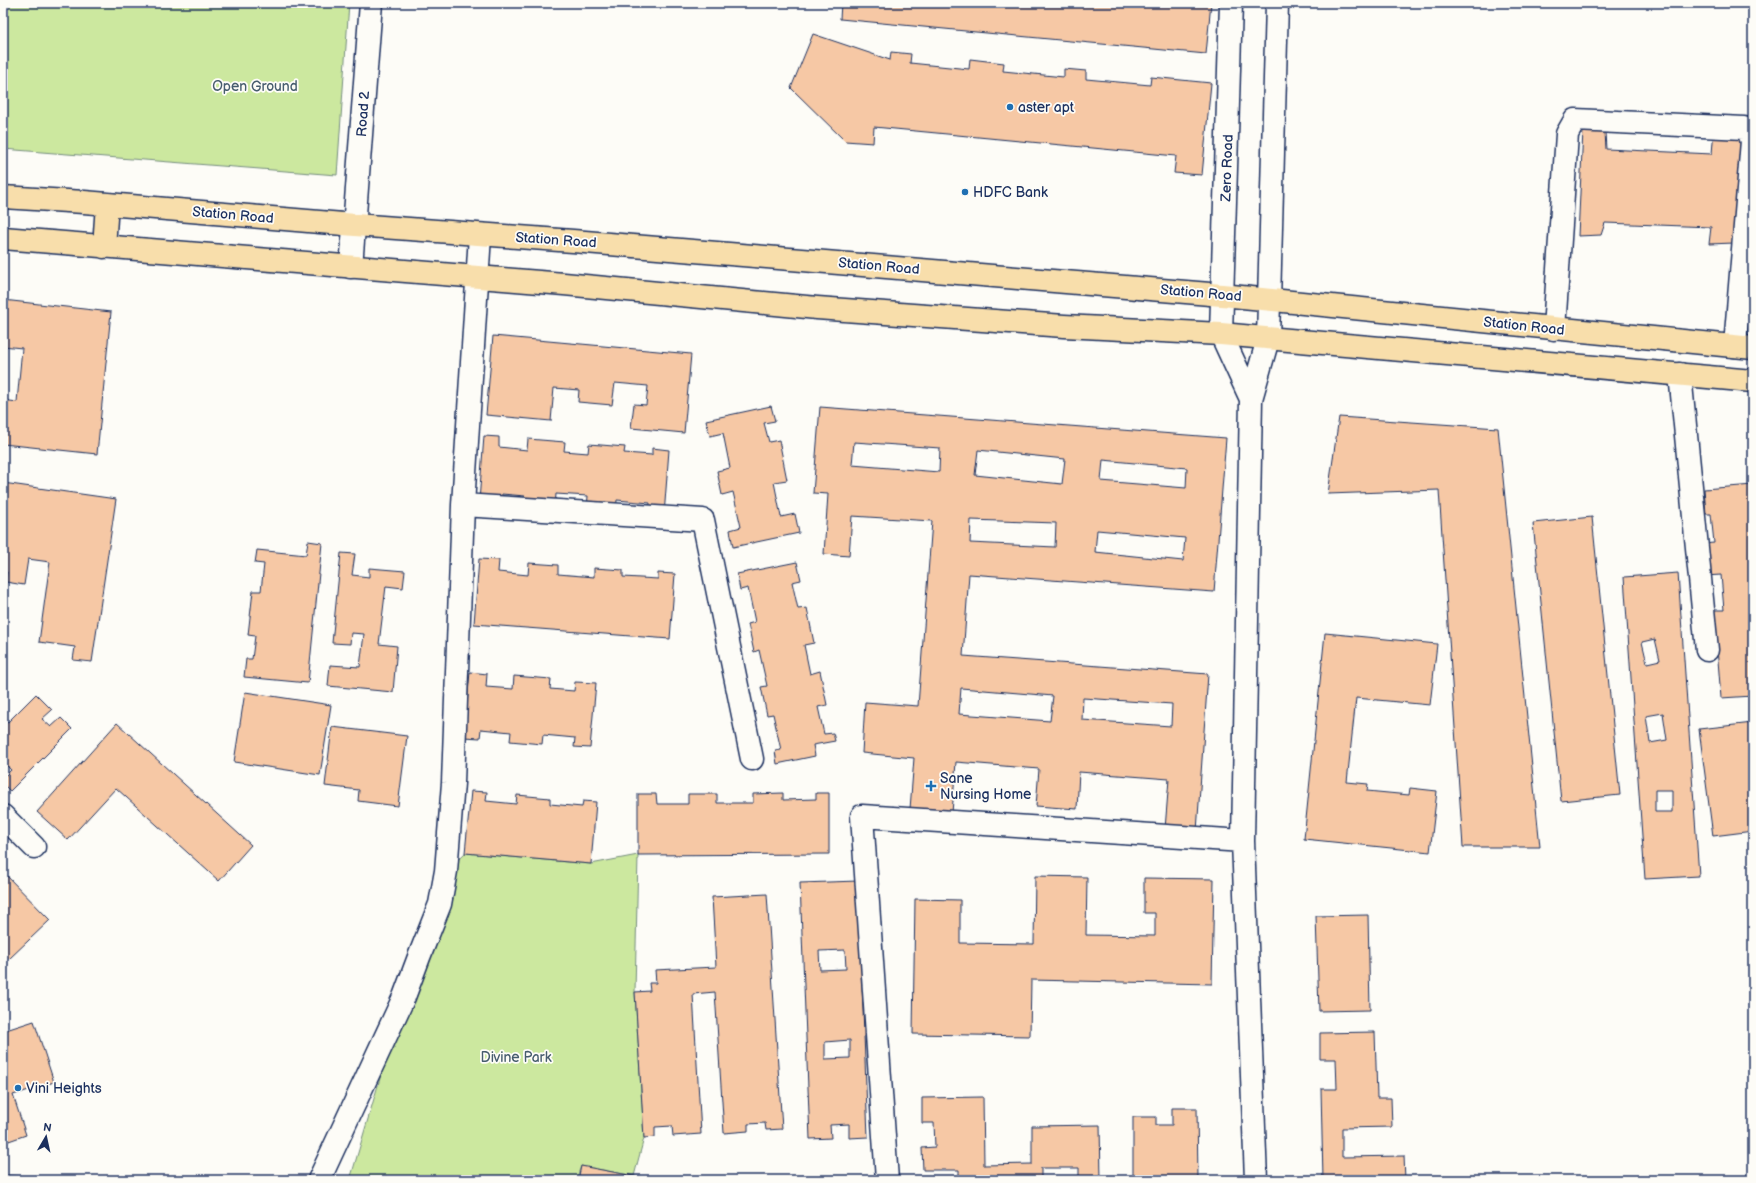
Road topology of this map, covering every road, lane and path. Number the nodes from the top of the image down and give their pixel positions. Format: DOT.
graph roads {
  1 [pos="371,3"];
  2 [pos="1231,3"];
  3 [pos="1277,3"];
  4 [pos="3,197"];
  5 [pos="107,204"];
  6 [pos="355,225"];
  7 [pos="480,235"];
  8 [pos="3,238"];
  9 [pos="104,247"];
  10 [pos="351,267"];
  11 [pos="476,278"];
  12 [pos="1222,294"];
  13 [pos="1270,301"];
  14 [pos="1554,329"];
  15 [pos="1221,334"];
  16 [pos="1268,339"];
  17 [pos="1744,347"];
  18 [pos="1680,374"];
  19 [pos="1753,381"];
  20 [pos="1251,399"];
  21 [pos="463,505"];
  22 [pos="1708,650"];
  23 [pos="752,759"];
  24 [pos="3,816"];
  25 [pos="1243,841"];
  26 [pos="34,847"];
  27 [pos="319,1180"];
  28 [pos="887,1180"];
  29 [pos="1256,1180"];
  1 -- 6 [label="street, Road 2"];
  2 -- 12 [label="street, Zero Road"];
  3 -- 13 [label="street"];
  4 -- 5 [label="main road, Station Road"];
  5 -- 6 [label="main road, Station Road"];
  5 -- 9 [label="main road"];
  6 -- 7 [label="main road, Station Road"];
  6 -- 10 [label="street, Road 2"];
  7 -- 11 [label="street"];
  7 -- 12 [label="main road, Station Road"];
  8 -- 9 [label="main road"];
  9 -- 10 [label="main road"];
  10 -- 11 [label="main road"];
  11 -- 15 [label="main road"];
  11 -- 21 [label="street"];
  12 -- 13 [label="main road, Station Road"];
  12 -- 15 [label="street, Zero Road"];
  13 -- 14 [label="main road, Station Road"];
  13 -- 16 [label="street"];
  14 -- 17 [label="main road, Station Road"];
  14 -- 17 [label="street"];
  15 -- 16 [label="main road"];
  15 -- 20 [label="street"];
  16 -- 18 [label="main road"];
  16 -- 20 [label="street"];
  18 -- 19 [label="main road"];
  18 -- 22 [label="street"];
  20 -- 25 [label="street"];
  21 -- 23 [label="street"];
  21 -- 27 [label="street"];
  24 -- 26 [label="street"];
  25 -- 28 [label="street"];
  25 -- 29 [label="street"];
}
